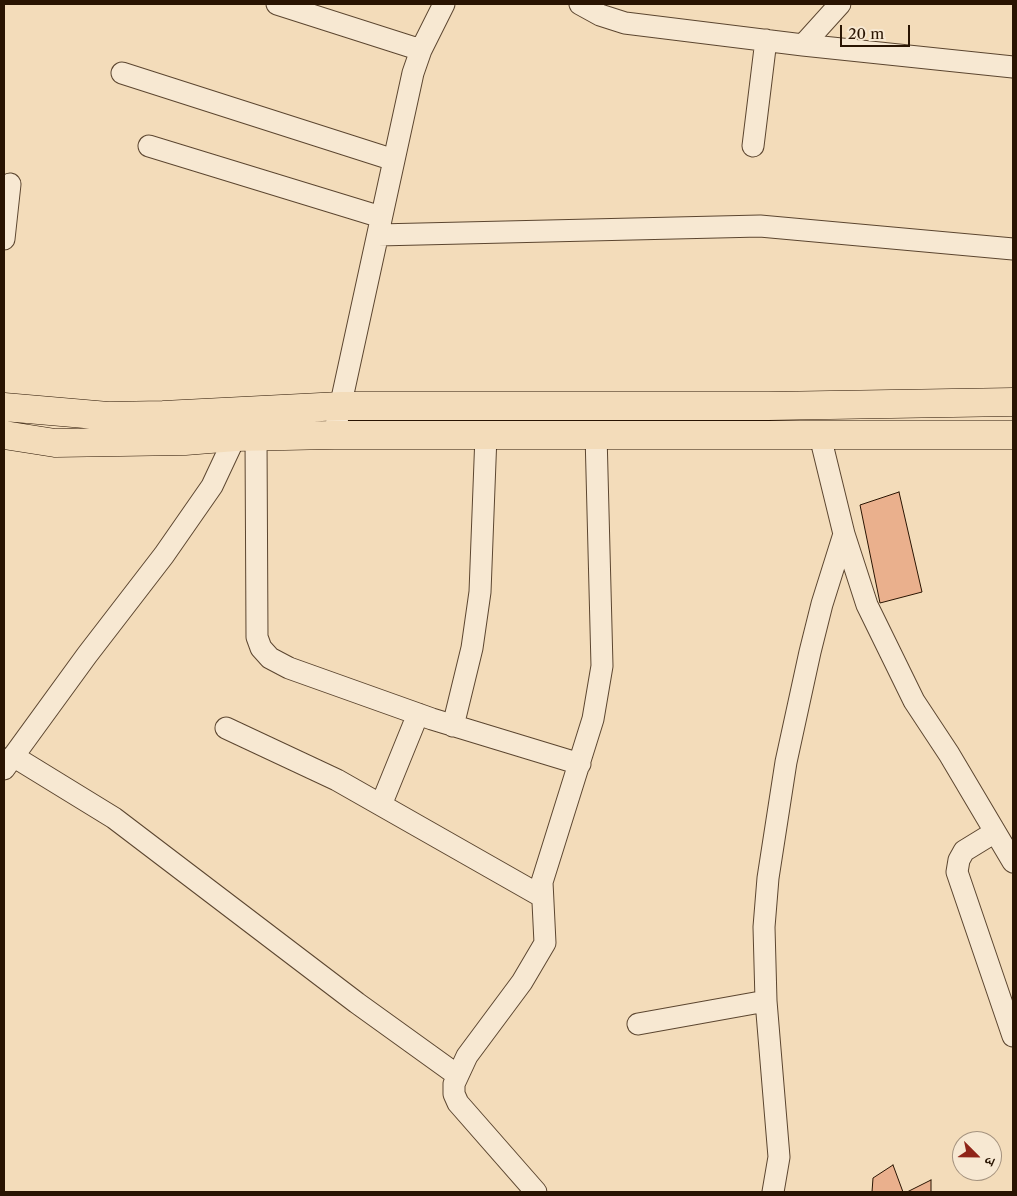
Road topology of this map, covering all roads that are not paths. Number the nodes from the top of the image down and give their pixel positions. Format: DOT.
graph roads {
  1 [pos="277,4"];
  2 [pos="444,4"];
  3 [pos="580,4"];
  4 [pos="840,4"];
  5 [pos="766,40"];
  6 [pos="803,45"];
  7 [pos="421,50"];
  8 [pos="1013,66"];
  9 [pos="122,73"];
  10 [pos="149,146"];
  11 [pos="753,146"];
  12 [pos="394,160"];
  13 [pos="10,184"];
  14 [pos="379,226"];
  15 [pos="4,240"];
  16 [pos="1013,249"];
  17 [pos="1013,402"];
  18 [pos="341,406"];
  19 [pos="4,407"];
  20 [pos="596,434"];
  21 [pos="4,435"];
  22 [pos="486,435"];
  23 [pos="1013,435"];
  24 [pos="334,436"];
  25 [pos="820,436"];
  26 [pos="245,437"];
  27 [pos="844,534"];
  28 [pos="418,714"];
  29 [pos="453,726"];
  30 [pos="226,728"];
  31 [pos="8,762"];
  32 [pos="580,764"];
  33 [pos="381,805"];
  34 [pos="995,832"];
  35 [pos="1013,862"];
  36 [pos="541,896"];
  37 [pos="766,1001"];
  38 [pos="638,1024"];
  39 [pos="1013,1036"];
  40 [pos="457,1075"];
  41 [pos="536,1192"];
  42 [pos="773,1192"];
  1 -- 7 [label="street"];
  2 -- 7 [label="street"];
  3 -- 5 [label="street"];
  4 -- 6 [label="street"];
  5 -- 6 [label="street"];
  5 -- 11 [label="street"];
  6 -- 8 [label="street"];
  7 -- 12 [label="street"];
  9 -- 12 [label="street"];
  10 -- 14 [label="street"];
  12 -- 14 [label="street"];
  13 -- 15 [label="street"];
  14 -- 16 [label="street"];
  14 -- 18 [label="street"];
  17 -- 18 [label="main road"];
  18 -- 19 [label="main road"];
  18 -- 24 [label="street"];
  20 -- 22 [label="main road"];
  20 -- 25 [label="main road"];
  20 -- 32 [label="street"];
  21 -- 26 [label="main road"];
  22 -- 24 [label="main road"];
  22 -- 29 [label="street"];
  23 -- 25 [label="main road"];
  24 -- 26 [label="main road"];
  25 -- 27 [label="street"];
  26 -- 28 [label="street"];
  26 -- 31 [label="street"];
  27 -- 34 [label="street"];
  27 -- 37 [label="street"];
  28 -- 29 [label="street"];
  28 -- 33 [label="street"];
  29 -- 32 [label="street"];
  30 -- 33 [label="street"];
  31 -- 40 [label="street"];
  32 -- 36 [label="street"];
  33 -- 36 [label="street"];
  34 -- 35 [label="street"];
  34 -- 39 [label="street"];
  36 -- 40 [label="street"];
  37 -- 38 [label="street"];
  37 -- 42 [label="street"];
  40 -- 41 [label="street"];
}
